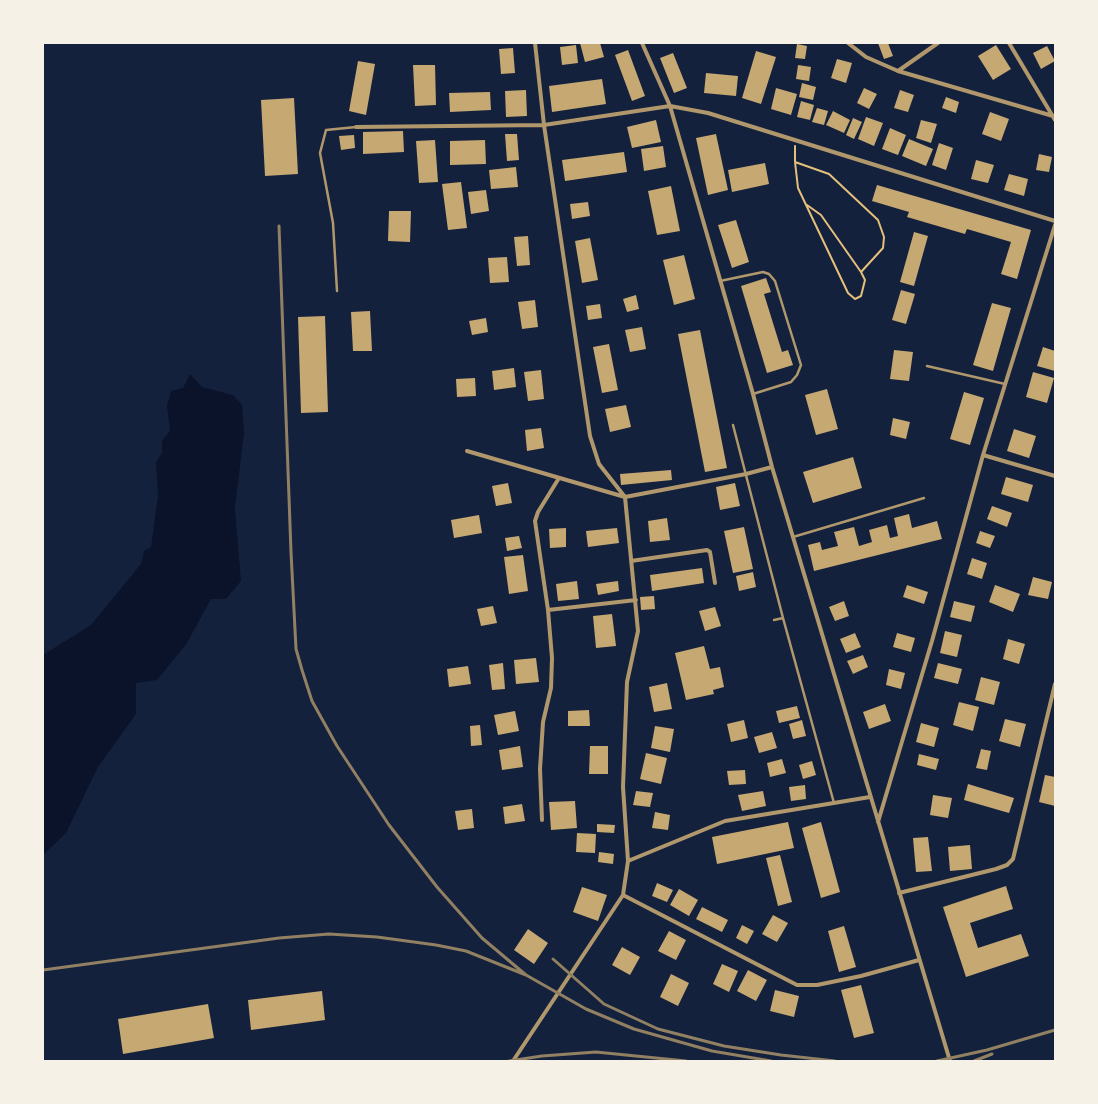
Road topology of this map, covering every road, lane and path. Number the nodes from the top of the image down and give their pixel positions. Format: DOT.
graph roads {
  1 [pos="535,43"];
  2 [pos="642,43"];
  3 [pos="848,43"];
  4 [pos="938,43"];
  5 [pos="1009,43"];
  6 [pos="898,71"];
  7 [pos="670,106"];
  8 [pos="1054,118"];
  9 [pos="544,125"];
  10 [pos="356,127"];
  11 [pos="795,141"];
  12 [pos="795,162"];
  13 [pos="806,204"];
  14 [pos="1055,221"];
  15 [pos="1055,225"];
  16 [pos="861,272"];
  17 [pos="720,281"];
  18 [pos="337,291"];
  19 [pos="926,366"];
  20 [pos="1005,384"];
  21 [pos="753,394"];
  22 [pos="733,425"];
  23 [pos="467,451"];
  24 [pos="983,455"];
  25 [pos="772,467"];
  26 [pos="746,474"];
  27 [pos="1055,476"];
  28 [pos="559,478"];
  29 [pos="625,497"];
  30 [pos="924,498"];
  31 [pos="793,537"];
  32 [pos="631,561"];
  33 [pos="715,583"];
  34 [pos="636,600"];
  35 [pos="548,610"];
  36 [pos="783,618"];
  37 [pos="774,620"];
  38 [pos="1055,684"];
  39 [pos="870,797"];
  40 [pos="834,804"];
  41 [pos="542,820"];
  42 [pos="878,823"];
  43 [pos="628,861"];
  44 [pos="899,893"];
  45 [pos="622,895"];
  46 [pos="919,960"];
  47 [pos="513,1061"];
  48 [pos="950,1061"];
  1 -- 9 [label="street"];
  2 -- 7 [label="street"];
  3 -- 6 [label="street"];
  4 -- 6 [label="street"];
  5 -- 8 [label="street"];
  6 -- 8 [label="street"];
  7 -- 9 [label="street"];
  7 -- 14 [label="street"];
  7 -- 17 [label="street"];
  9 -- 10 [label="street"];
  9 -- 29 [label="street"];
  10 -- 18 [label="lane"];
  11 -- 12 [label="path"];
  12 -- 13 [label="path"];
  12 -- 16 [label="path"];
  13 -- 16 [label="path"];
  13 -- 16 [label="path"];
  15 -- 20 [label="street"];
  17 -- 21 [label="street"];
  17 -- 21 [label="lane"];
  19 -- 20 [label="lane"];
  20 -- 24 [label="street"];
  21 -- 25 [label="street"];
  22 -- 26 [label="lane"];
  23 -- 28 [label="street"];
  24 -- 27 [label="street"];
  24 -- 42 [label="street"];
  25 -- 26 [label="street"];
  25 -- 31 [label="street"];
  26 -- 29 [label="street"];
  26 -- 36 [label="lane"];
  28 -- 29 [label="street"];
  28 -- 35 [label="street"];
  29 -- 32 [label="street"];
  30 -- 31 [label="lane"];
  31 -- 39 [label="street"];
  32 -- 33 [label="street"];
  32 -- 34 [label="street"];
  34 -- 35 [label="street"];
  34 -- 43 [label="street"];
  35 -- 41 [label="street"];
  36 -- 37 [label="lane"];
  36 -- 40 [label="lane"];
  38 -- 44 [label="street"];
  39 -- 40 [label="street"];
  39 -- 42 [label="street"];
  40 -- 43 [label="street"];
  42 -- 44 [label="street"];
  43 -- 45 [label="street"];
  44 -- 46 [label="street"];
  45 -- 46 [label="street"];
  45 -- 47 [label="street"];
  46 -- 48 [label="street"];
}
